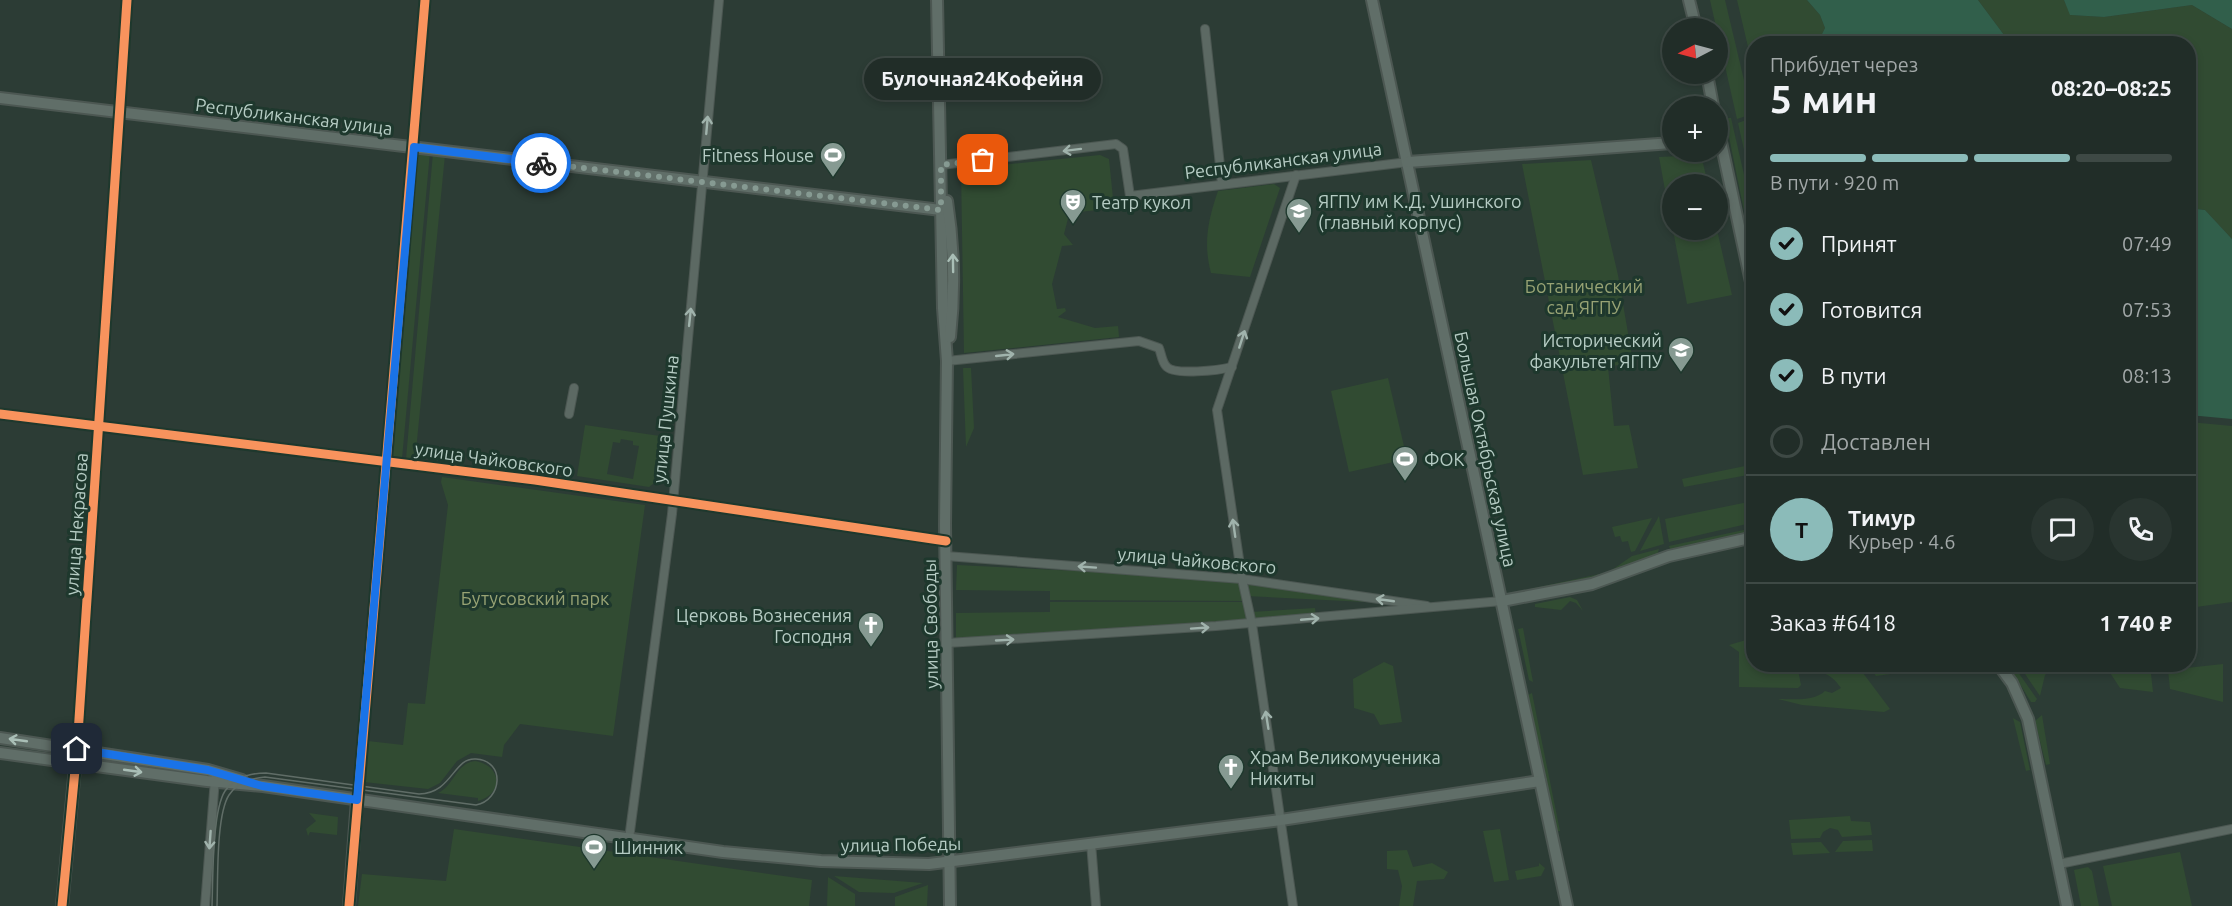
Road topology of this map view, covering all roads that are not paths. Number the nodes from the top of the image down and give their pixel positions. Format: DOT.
graph roads {
  1 [pos="127,0"];
  2 [pos="425,0"];
  3 [pos="719,0"];
  4 [pos="937,0"];
  5 [pos="1372,0"];
  6 [pos="1689,0"];
  7 [pos="1694,18"];
  8 [pos="1205,29"];
  9 [pos="0,98"];
  10 [pos="119,111"];
  11 [pos="1662,144"];
  12 [pos="414,147"];
  13 [pos="1408,162"];
  14 [pos="1724,162"];
  15 [pos="941,165"];
  16 [pos="1296,175"];
  17 [pos="702,183"];
  18 [pos="1221,184"];
  19 [pos="944,207"];
  20 [pos="1746,260"];
  21 [pos="948,308"];
  22 [pos="946,361"];
  23 [pos="1232,367"];
  24 [pos="574,388"];
  25 [pos="0,414"];
  26 [pos="569,414"];
  27 [pos="99,425"];
  28 [pos="386,461"];
  29 [pos="672,501"];
  30 [pos="1746,539"];
  31 [pos="946,541"];
  32 [pos="946,556"];
  33 [pos="1242,579"];
  34 [pos="1502,601"];
  35 [pos="1443,608"];
  36 [pos="1252,624"];
  37 [pos="947,643"];
  38 [pos="2004,672"];
  39 [pos="0,738"];
  40 [pos="77,749"];
  41 [pos="0,753"];
  42 [pos="75,763"];
  43 [pos="215,777"];
  44 [pos="1540,781"];
  45 [pos="357,800"];
  46 [pos="1281,820"];
  47 [pos="2232,829"];
  48 [pos="629,839"];
  49 [pos="1091,843"];
  50 [pos="947,862"];
  51 [pos="2059,864"];
  52 [pos="62,906"];
  53 [pos="205,906"];
  54 [pos="349,906"];
  55 [pos="943,906"];
  56 [pos="950,906"];
  57 [pos="1096,906"];
  58 [pos="1293,906"];
  59 [pos="1567,906"];
  60 [pos="2067,906"];
  1 -- 10 [label="street, улица Некрасова"];
  2 -- 12 [label="street"];
  17 -- 3 [label="street, улица Пушкина, one-way"];
  4 -- 15 [label="main road, улица Свободы"];
  5 -- 13 [label="main road, Большая Октябрьская улица"];
  6 -- 7 [label="main road"];
  8 -- 18 [label="street"];
  9 -- 10 [label="main road, Республиканская улица"];
  10 -- 12 [label="main road, Республиканская улица"];
  10 -- 27 [label="street, улица Некрасова"];
  11 -- 13 [label="main road, Республиканская улица"];
  12 -- 17 [label="main road, Республиканская улица"];
  12 -- 28 [label="street"];
  13 -- 16 [label="street, Республиканская улица"];
  13 -- 34 [label="main road, Большая Октябрьская улица"];
  14 -- 20 [label="main road"];
  18 -- 15 [label="street, Республиканская улица, one-way"];
  15 -- 19 [label="main road, улица Свободы"];
  16 -- 18 [label="street, Республиканская улица"];
  23 -- 16 [label="street, one-way"];
  17 -- 19 [label="main road, Республиканская улица"];
  29 -- 17 [label="street, улица Пушкина, one-way"];
  19 -- 21 [label="main road, улица Свободы"];
  21 -- 19 [label="main road, улица Свободы, one-way"];
  21 -- 22 [label="main road, улица Свободы"];
  22 -- 23 [label="street, one-way"];
  22 -- 31 [label="main road, улица Свободы"];
  33 -- 23 [label="street, one-way"];
  24 -- 26 [label="street"];
  25 -- 27 [label="street, улица Чайковского"];
  27 -- 28 [label="street, улица Чайковского"];
  27 -- 40 [label="street, улица Некрасова"];
  28 -- 29 [label="street, улица Чайковского"];
  28 -- 45 [label="street"];
  29 -- 31 [label="street, улица Чайковского"];
  29 -- 48 [label="street, улица Пушкина"];
  30 -- 34 [label="main road, улица Чайковского"];
  31 -- 32 [label="main road, улица Свободы"];
  33 -- 32 [label="street, улица Чайковского, one-way"];
  32 -- 37 [label="main road, улица Свободы"];
  35 -- 33 [label="street, улица Чайковского, one-way"];
  33 -- 36 [label="street"];
  34 -- 35 [label="street, улица Чайковского"];
  34 -- 44 [label="main road, Большая Октябрьская улица"];
  36 -- 35 [label="street, улица Чайковского, one-way"];
  37 -- 36 [label="street, улица Чайковского, one-way"];
  46 -- 36 [label="street, one-way"];
  37 -- 50 [label="main road, улица Свободы"];
  38 -- 51 [label="main road"];
  40 -- 39 [label="main road, улица Победы, one-way"];
  40 -- 42 [label="main road, улица Некрасова"];
  40 -- 43 [label="main road, улица Победы"];
  41 -- 42 [label="main road, улица Победы"];
  42 -- 43 [label="main road, улица Победы, one-way"];
  42 -- 52 [label="main road, улица Некрасова"];
  43 -- 45 [label="main road, улица Победы"];
  43 -- 53 [label="street, one-way"];
  44 -- 46 [label="main road, улица Победы"];
  44 -- 59 [label="main road, Большая Октябрьская улица"];
  45 -- 48 [label="main road, улица Победы"];
  45 -- 54 [label="main road"];
  46 -- 49 [label="main road, улица Победы"];
  46 -- 58 [label="street"];
  47 -- 51 [label="street"];
  48 -- 50 [label="main road, улица Победы"];
  49 -- 50 [label="main road, улица Победы"];
  49 -- 57 [label="street"];
  50 -- 55 [label="main road, улица Свободы"];
  50 -- 56 [label="main road, улица Свободы"];
  51 -- 60 [label="main road"];
}
